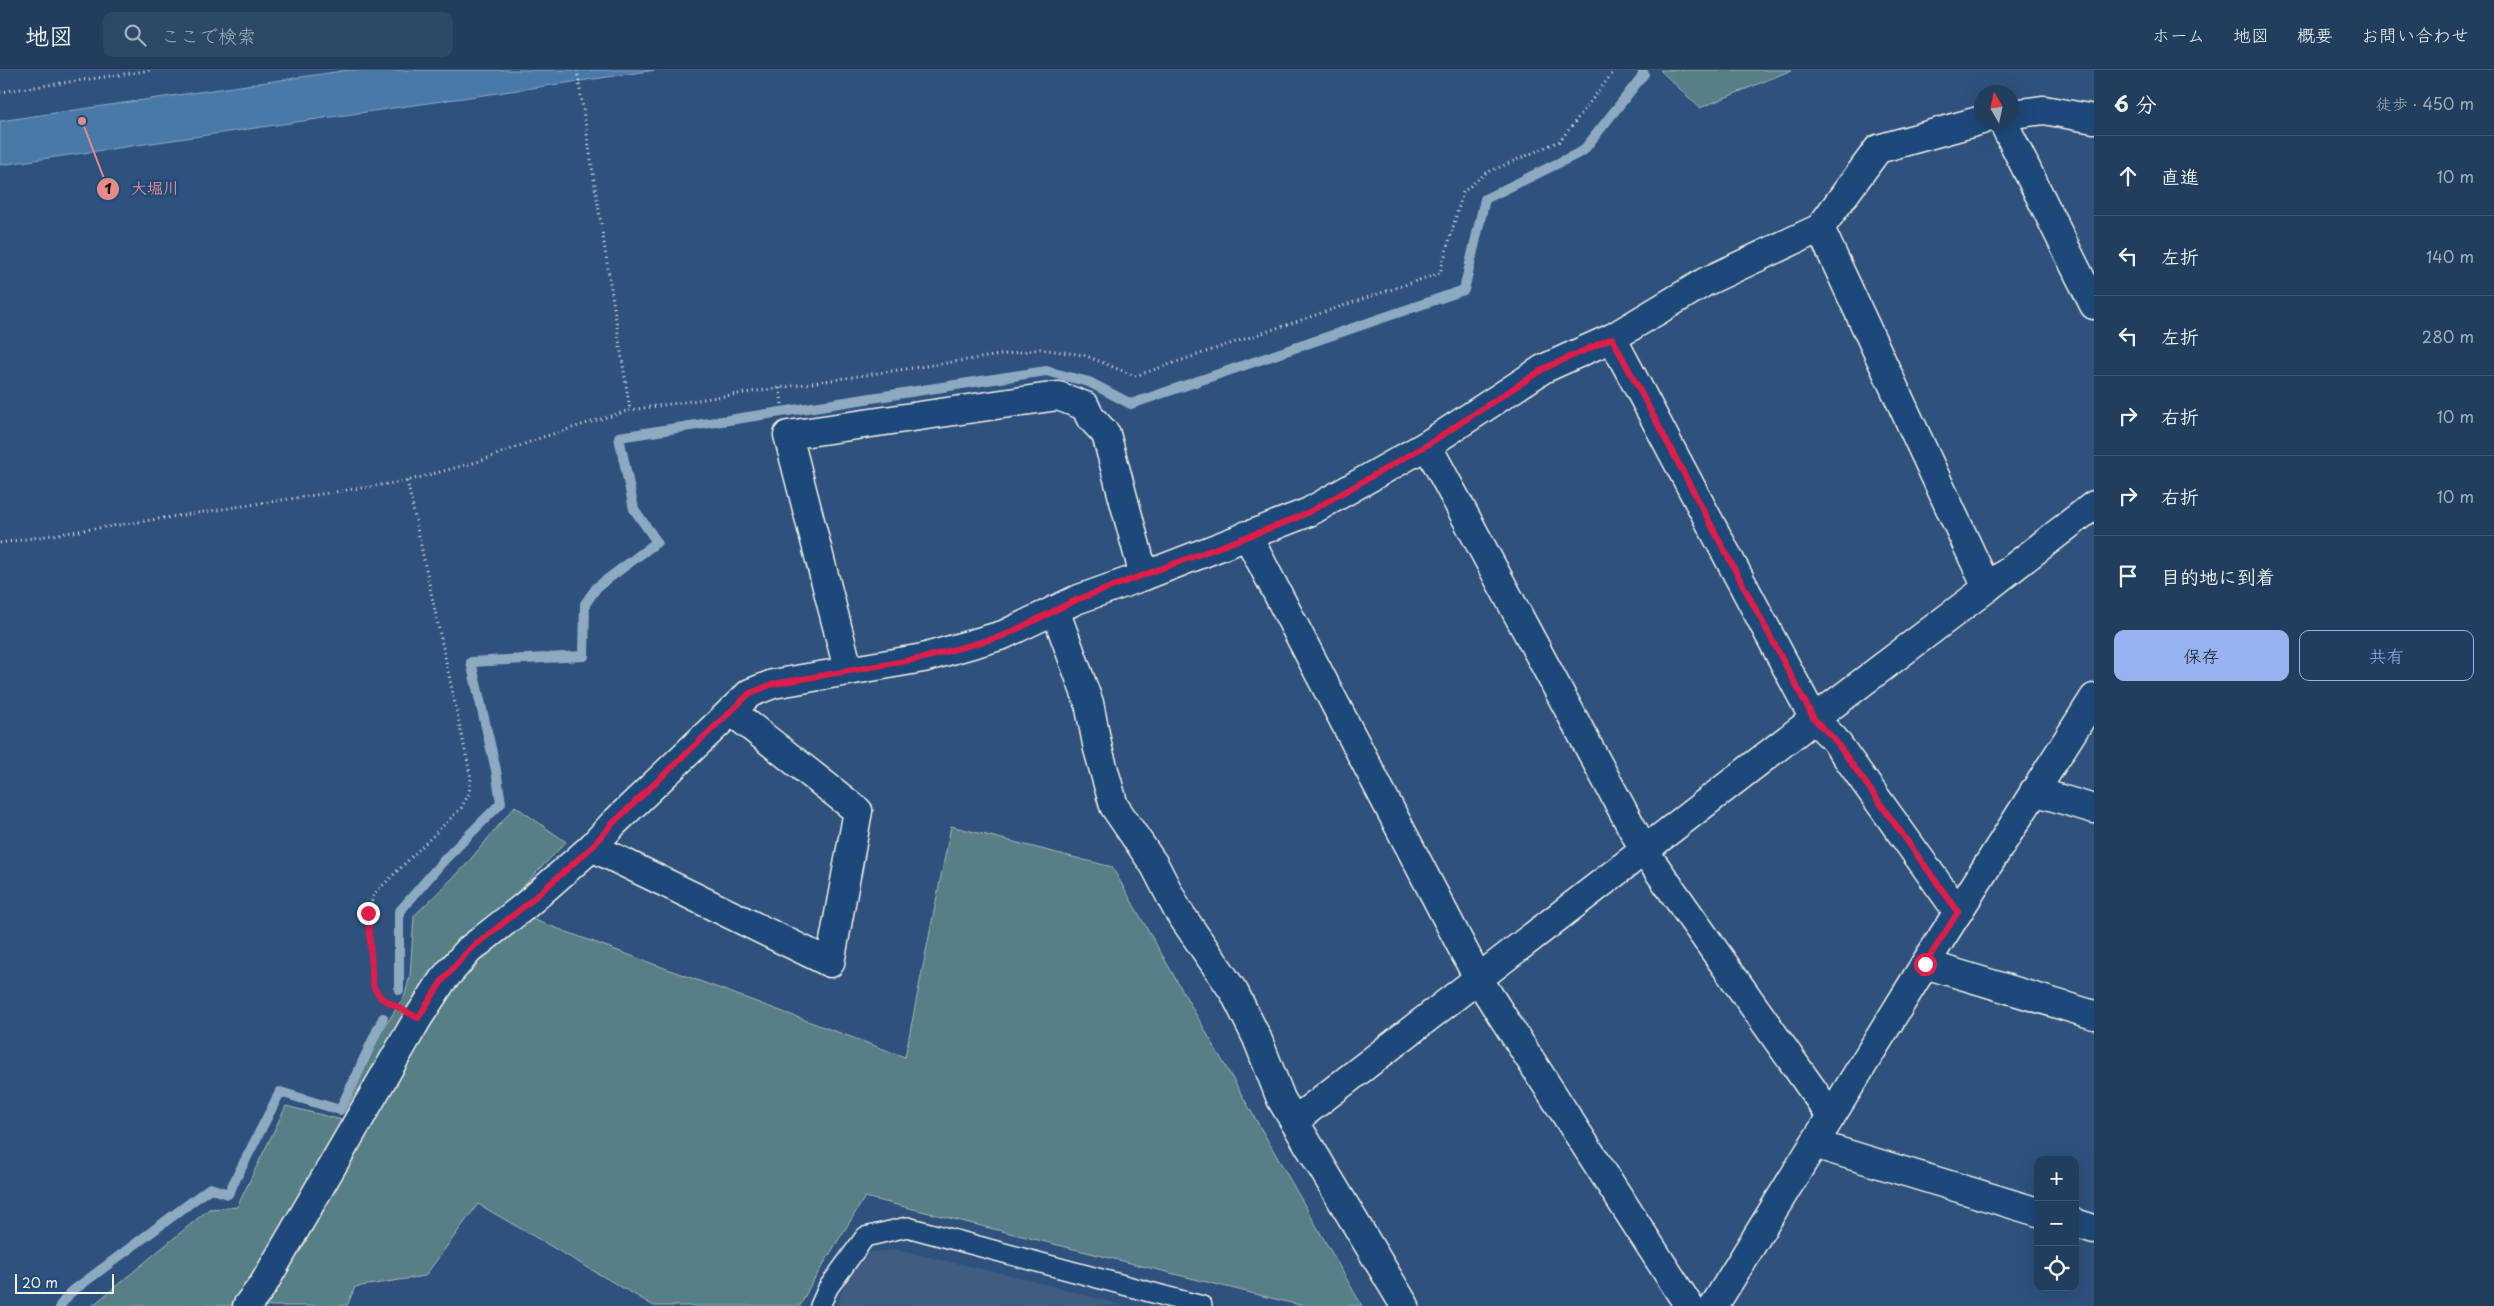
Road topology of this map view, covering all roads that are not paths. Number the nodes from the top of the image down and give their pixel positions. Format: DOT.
graph roads {
  1 [pos="2019,113"];
  2 [pos="2094,119"];
  3 [pos="1974,122"];
  4 [pos="2007,130"];
  5 [pos="1820,228"];
  6 [pos="2094,305"];
  7 [pos="1612,338"];
  8 [pos="1427,445"];
  9 [pos="2094,505"];
  10 [pos="1247,535"];
  11 [pos="1144,576"];
  12 [pos="1987,588"];
  13 [pos="1056,610"];
  14 [pos="848,669"];
  15 [pos="2094,698"];
  16 [pos="731,711"];
  17 [pos="1814,719"];
  18 [pos="2034,791"];
  19 [pos="2094,809"];
  20 [pos="592,847"];
  21 [pos="1645,852"];
  22 [pos="1958,912"];
  23 [pos="1925,964"];
  24 [pos="1478,980"];
  25 [pos="2094,1014"];
  26 [pos="1831,1116"];
  27 [pos="1294,1121"];
  28 [pos="1814,1144"];
  29 [pos="2034,1211"];
  30 [pos="2079,1224"];
  31 [pos="2094,1229"];
  32 [pos="247,1306"];
  33 [pos="820,1306"];
  34 [pos="1202,1306"];
  35 [pos="1405,1306"];
  36 [pos="1689,1306"];
  37 [pos="1714,1306"];
  1 -- 2 [label="street"];
  3 -- 5 [label="street"];
  4 -- 6 [label="street"];
  5 -- 7 [label="street"];
  5 -- 12 [label="street"];
  7 -- 8 [label="street"];
  7 -- 17 [label="street"];
  8 -- 10 [label="street"];
  8 -- 21 [label="street"];
  9 -- 12 [label="street"];
  10 -- 11 [label="street"];
  10 -- 24 [label="street"];
  11 -- 13 [label="street"];
  11 -- 14 [label="street"];
  12 -- 17 [label="street"];
  13 -- 14 [label="street"];
  13 -- 27 [label="street"];
  14 -- 16 [label="street"];
  15 -- 18 [label="street"];
  16 -- 20 [label="street"];
  16 -- 20 [label="street"];
  17 -- 21 [label="street"];
  17 -- 22 [label="street"];
  18 -- 19 [label="street"];
  18 -- 22 [label="street"];
  20 -- 32 [label="street"];
  21 -- 24 [label="street"];
  21 -- 26 [label="street"];
  22 -- 23 [label="street"];
  23 -- 25 [label="street"];
  23 -- 26 [label="street"];
  24 -- 27 [label="street"];
  24 -- 36 [label="street"];
  26 -- 28 [label="street"];
  27 -- 35 [label="street"];
  28 -- 29 [label="street"];
  28 -- 37 [label="street"];
  30 -- 31 [label="street"];
  33 -- 34 [label="lane"];
}
